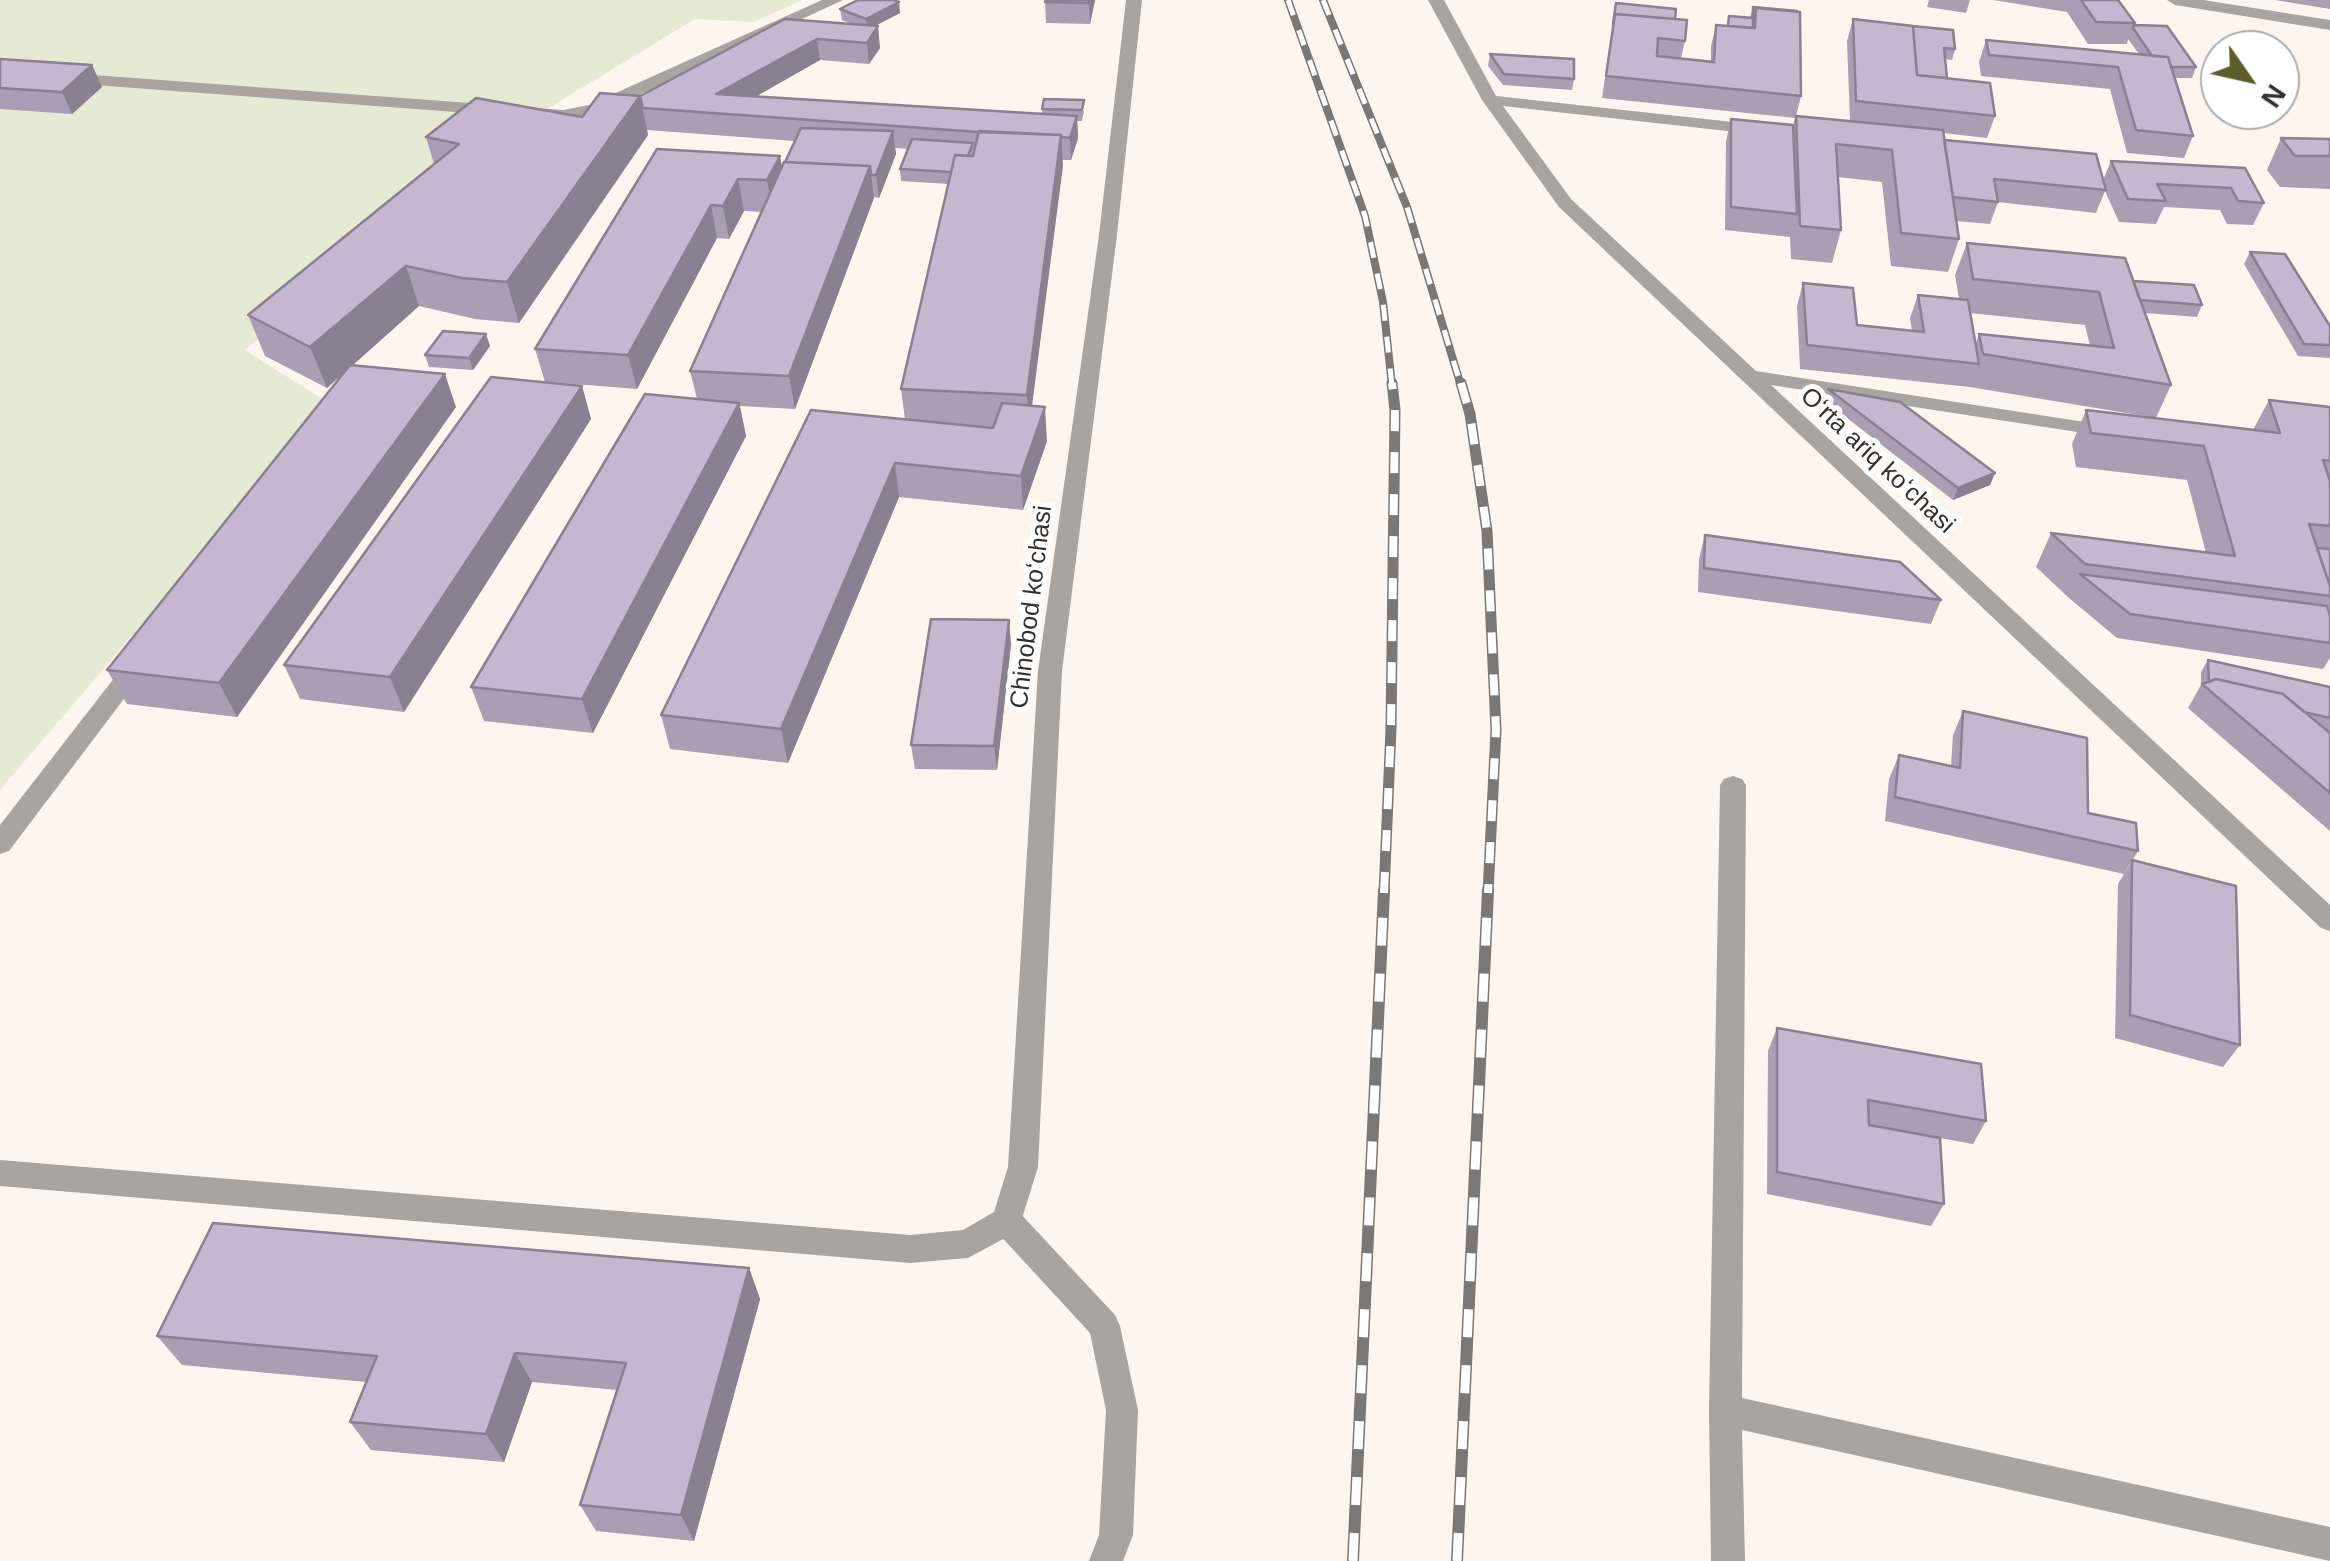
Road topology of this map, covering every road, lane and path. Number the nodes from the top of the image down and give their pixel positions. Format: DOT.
graph roads {
  1 [pos="835,0"];
  2 [pos="1134,0"];
  3 [pos="1436,0"];
  4 [pos="2179,0"];
  5 [pos="2330,24"];
  6 [pos="0,73"];
  7 [pos="1490,100"];
  8 [pos="1785,132"];
  9 [pos="1744,375"];
  10 [pos="2122,433"];
  11 [pos="153,645"];
  12 [pos="1733,786"];
  13 [pos="0,844"];
  14 [pos="2330,922"];
  15 [pos="0,1173"];
  16 [pos="1007,1220"];
  17 [pos="1725,1410"];
  18 [pos="2330,1544"];
  19 [pos="1106,1561"];
  20 [pos="1728,1561"];
  1 -- 6 [label="street"];
  2 -- 16 [label="street, Chinobod koʻchasi"];
  3 -- 7 [label="street, Oʻrta ariq koʻchasi"];
  4 -- 5 [label="street"];
  7 -- 8 [label="street"];
  7 -- 9 [label="street, Oʻrta ariq koʻchasi"];
  9 -- 10 [label="street"];
  9 -- 14 [label="street, Oʻrta ariq koʻchasi"];
  11 -- 13 [label="street"];
  12 -- 17 [label="street"];
  15 -- 16 [label="street"];
  16 -- 19 [label="street"];
  17 -- 18 [label="street"];
  17 -- 20 [label="street"];
}
